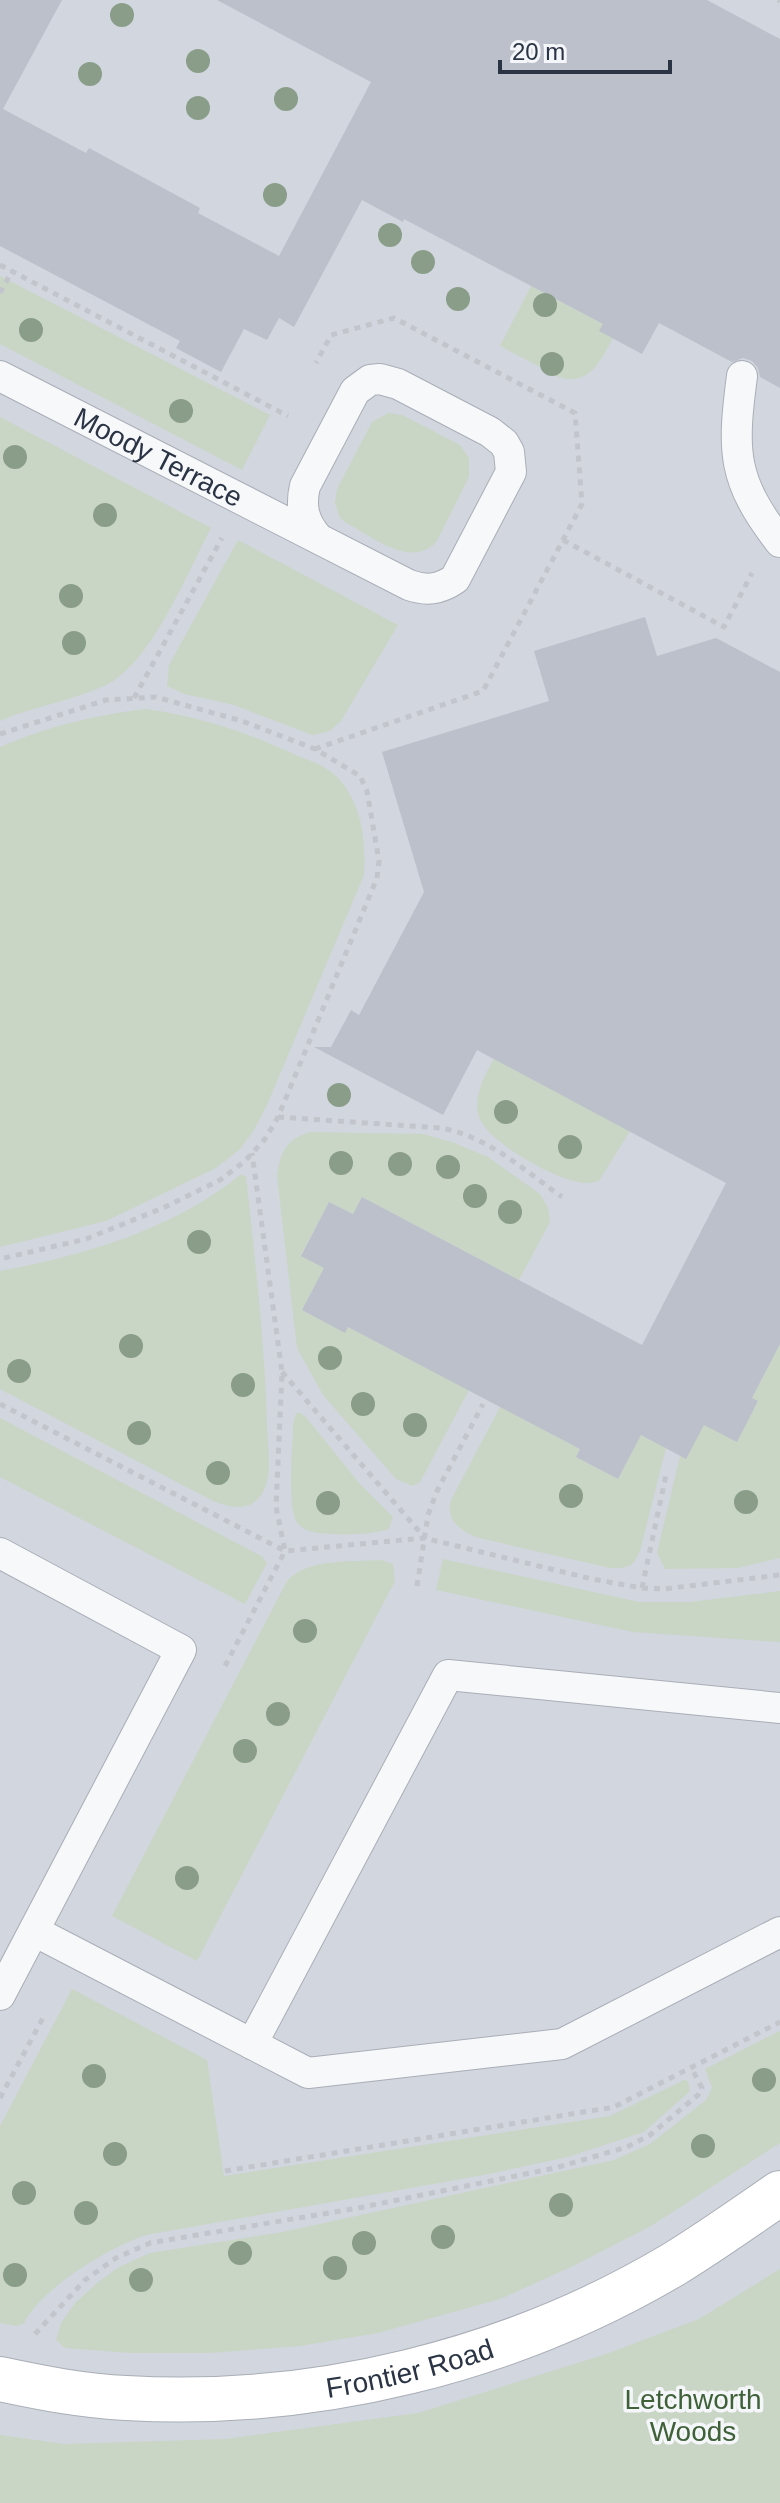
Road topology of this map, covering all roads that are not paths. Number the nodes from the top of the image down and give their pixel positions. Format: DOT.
graph roads {
  1 [pos="0,376"];
  2 [pos="742,376"];
  3 [pos="318,538"];
  4 [pos="780,542"];
  5 [pos="0,1553"];
  6 [pos="780,1708"];
  7 [pos="34,1931"];
  8 [pos="780,1932"];
  9 [pos="0,1995"];
  10 [pos="252,2044"];
  11 [pos="780,2193"];
  12 [pos="0,2379"];
  1 -- 3 [label="lane, Moody Terrace"];
  2 -- 4 [label="lane"];
  3 -- 3 [label="lane"];
  5 -- 7 [label="lane"];
  6 -- 10 [label="lane"];
  7 -- 9 [label="lane"];
  7 -- 10 [label="lane"];
  8 -- 10 [label="lane"];
  11 -- 12 [label="street, Frontier Road"];
}
